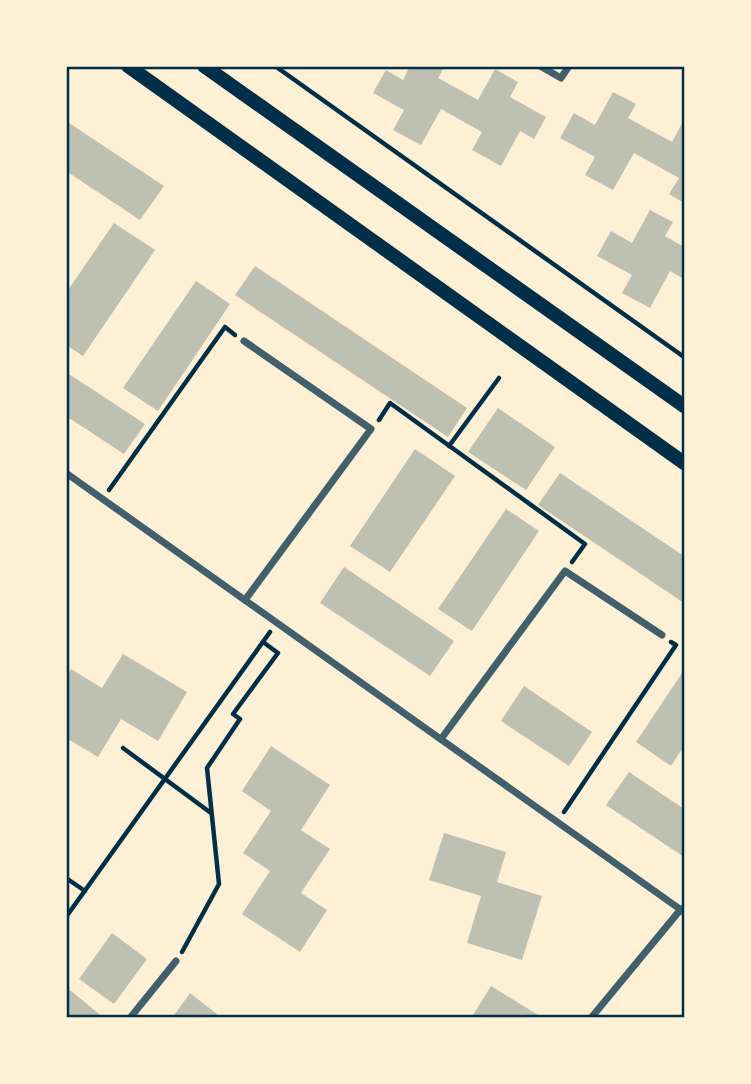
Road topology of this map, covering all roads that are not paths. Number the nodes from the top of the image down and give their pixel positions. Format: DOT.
graph roads {
  1 [pos="128,66"];
  2 [pos="204,66"];
  3 [pos="540,66"];
  4 [pos="569,66"];
  5 [pos="244,341"];
  6 [pos="684,406"];
  7 [pos="684,463"];
  8 [pos="66,473"];
  9 [pos="245,600"];
  10 [pos="662,635"];
  11 [pos="441,739"];
  12 [pos="683,910"];
  13 [pos="176,961"];
  14 [pos="130,1017"];
  15 [pos="591,1017"];
  1 -- 7 [label="main road"];
  2 -- 6 [label="main road"];
  3 -- 4 [label="street"];
  5 -- 9 [label="street"];
  8 -- 9 [label="street"];
  9 -- 11 [label="street"];
  10 -- 11 [label="street"];
  11 -- 12 [label="street"];
  12 -- 15 [label="street"];
  13 -- 14 [label="street"];
}
